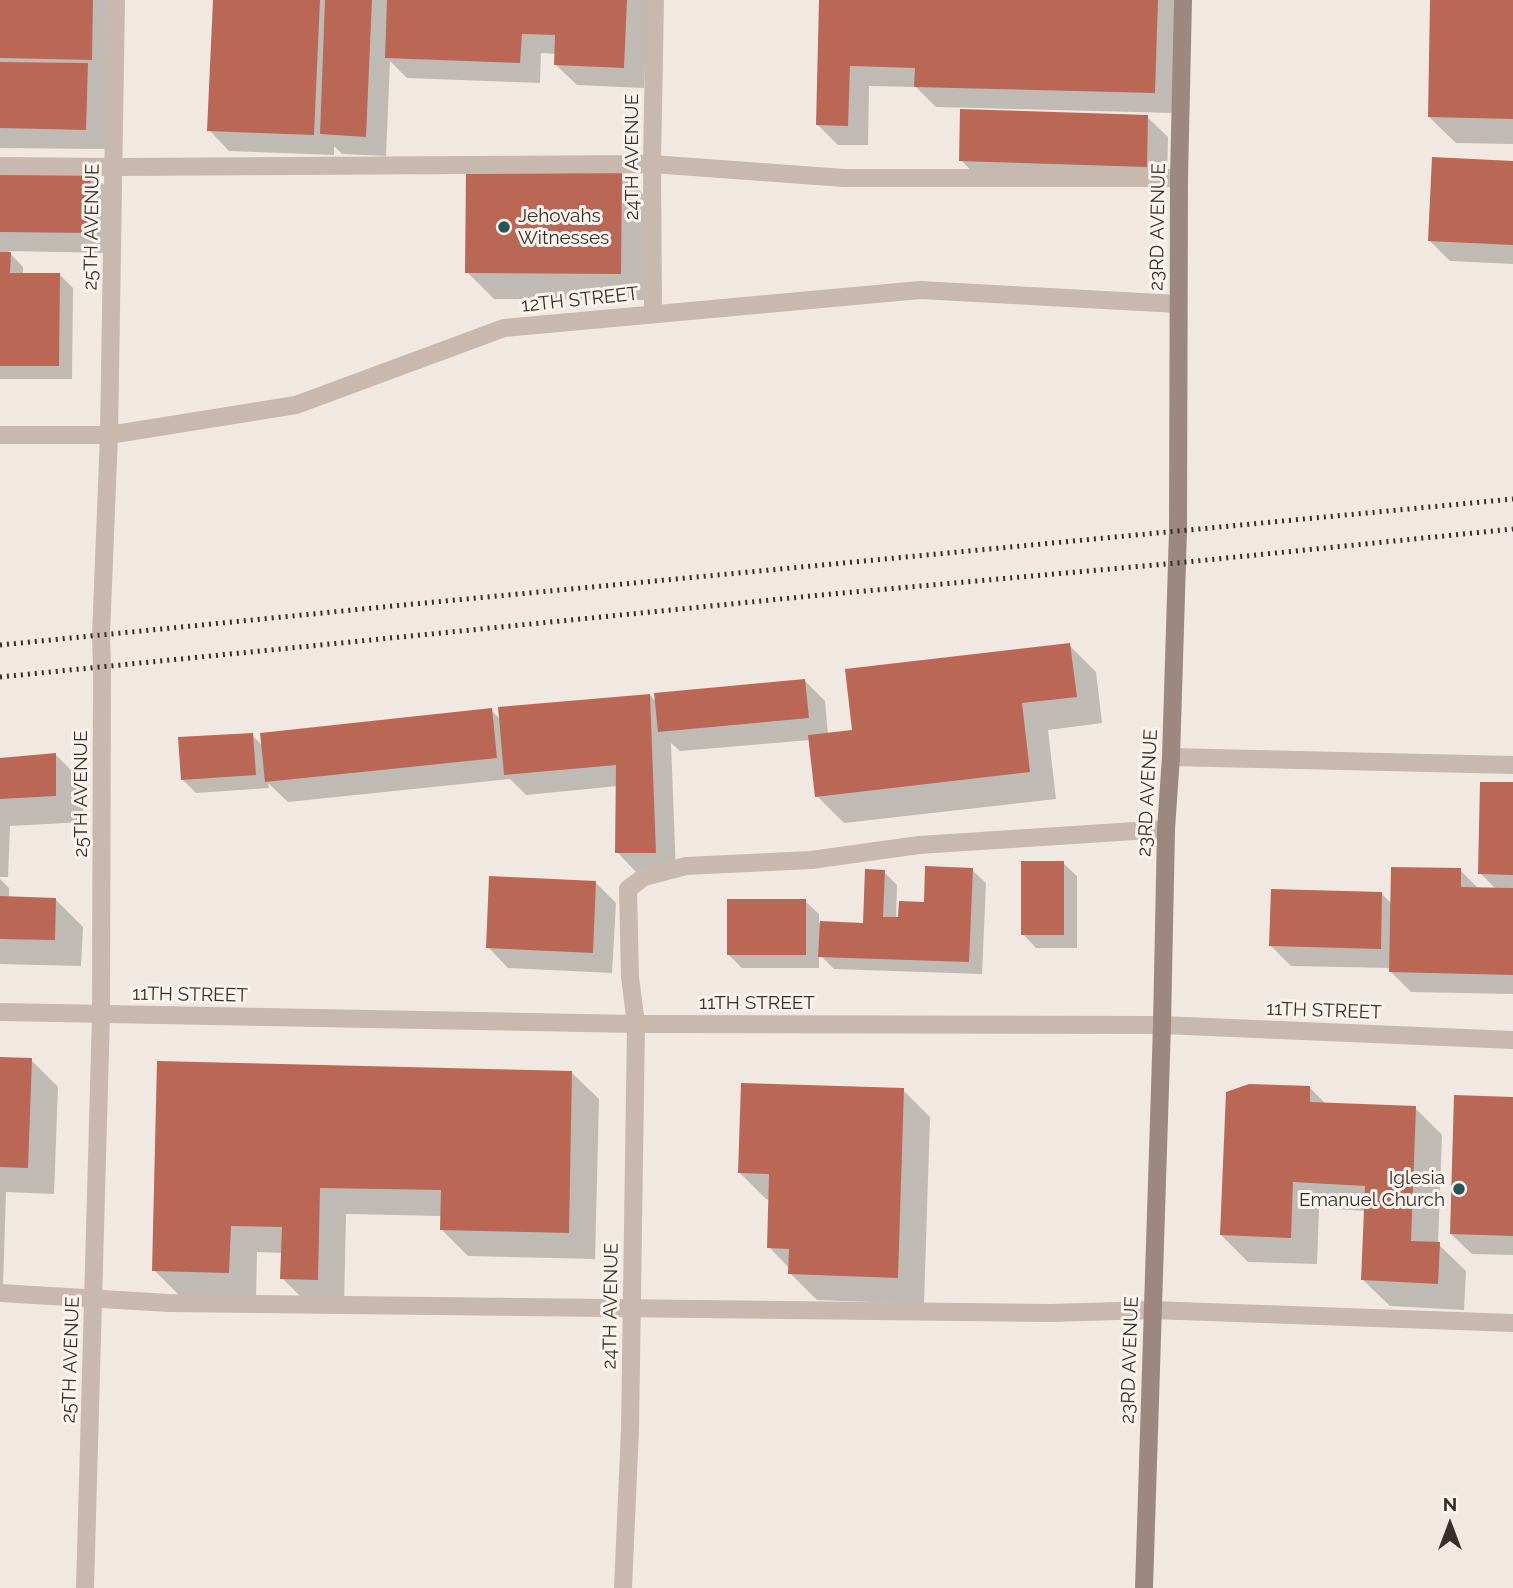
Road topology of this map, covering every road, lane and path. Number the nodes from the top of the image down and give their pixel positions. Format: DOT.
graph roads {
  1 [pos="116,0"];
  2 [pos="655,0"];
  3 [pos="1183,0"];
  4 [pos="652,164"];
  5 [pos="0,166"];
  6 [pos="114,167"];
  7 [pos="1179,178"];
  8 [pos="1178,304"];
  9 [pos="653,314"];
  10 [pos="0,435"];
  11 [pos="109,435"];
  12 [pos="1171,757"];
  13 [pos="1513,765"];
  14 [pos="1166,829"];
  15 [pos="0,1012"];
  16 [pos="101,1015"];
  17 [pos="636,1024"];
  18 [pos="1162,1025"];
  19 [pos="1513,1040"];
  20 [pos="0,1293"];
  21 [pos="94,1298"];
  22 [pos="632,1308"];
  23 [pos="1152,1310"];
  24 [pos="1513,1323"];
  25 [pos="85,1588"];
  26 [pos="623,1588"];
  27 [pos="1144,1588"];
  1 -- 6 [label="street, 25TH AVENUE"];
  2 -- 4 [label="street, 24TH AVENUE"];
  3 -- 7 [label="main road, 23RD AVENUE"];
  4 -- 6 [label="street"];
  4 -- 7 [label="street"];
  4 -- 9 [label="street, 24TH AVENUE"];
  5 -- 6 [label="street"];
  6 -- 11 [label="street, 25TH AVENUE"];
  7 -- 8 [label="main road, 23RD AVENUE"];
  8 -- 9 [label="street, 12TH STREET"];
  8 -- 12 [label="main road, 23RD AVENUE"];
  9 -- 11 [label="street, 12TH STREET"];
  10 -- 11 [label="street, 12TH STREET"];
  11 -- 16 [label="street, 25TH AVENUE"];
  12 -- 13 [label="street"];
  12 -- 14 [label="main road, 23RD AVENUE"];
  14 -- 17 [label="street, 24TH AVENUE"];
  14 -- 18 [label="main road, 23RD AVENUE"];
  15 -- 16 [label="street, 11TH STREET"];
  16 -- 17 [label="street, 11TH STREET"];
  16 -- 21 [label="street, 25TH AVENUE"];
  17 -- 18 [label="street, 11TH STREET"];
  17 -- 22 [label="street, 24TH AVENUE"];
  18 -- 19 [label="street, 11TH STREET"];
  18 -- 23 [label="main road, 23RD AVENUE"];
  20 -- 21 [label="street"];
  21 -- 22 [label="street"];
  21 -- 25 [label="street, 25TH AVENUE"];
  22 -- 23 [label="street"];
  22 -- 26 [label="street, 24TH AVENUE"];
  23 -- 24 [label="street"];
  23 -- 27 [label="main road, 23RD AVENUE"];
}
